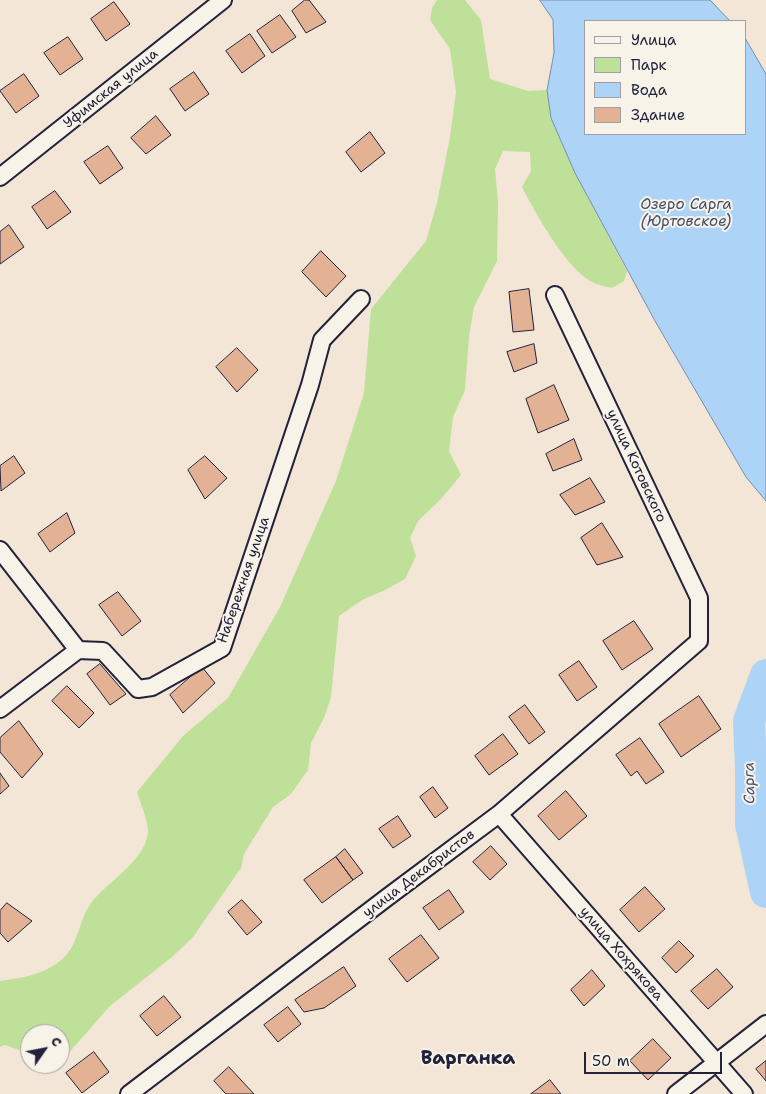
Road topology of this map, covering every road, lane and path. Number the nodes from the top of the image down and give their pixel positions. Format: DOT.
graph roads {
  1 [pos="223,0"];
  2 [pos="0,177"];
  3 [pos="556,295"];
  4 [pos="361,299"];
  5 [pos="0,550"];
  6 [pos="699,641"];
  7 [pos="78,650"];
  8 [pos="0,709"];
  9 [pos="499,814"];
  10 [pos="766,1024"];
  11 [pos="717,1063"];
  12 [pos="129,1094"];
  13 [pos="676,1094"];
  14 [pos="744,1094"];
  1 -- 2 [label="street, Уфимская улица"];
  3 -- 6 [label="street, улица Котовского"];
  4 -- 7 [label="street, Набережная улица"];
  5 -- 7 [label="street"];
  6 -- 9 [label="street, улица Декабристов"];
  7 -- 8 [label="street"];
  9 -- 11 [label="street, улица Хохрякова"];
  9 -- 12 [label="street, улица Декабристов"];
  10 -- 11 [label="street"];
  11 -- 13 [label="street"];
  11 -- 14 [label="street, улица Хохрякова"];
}
